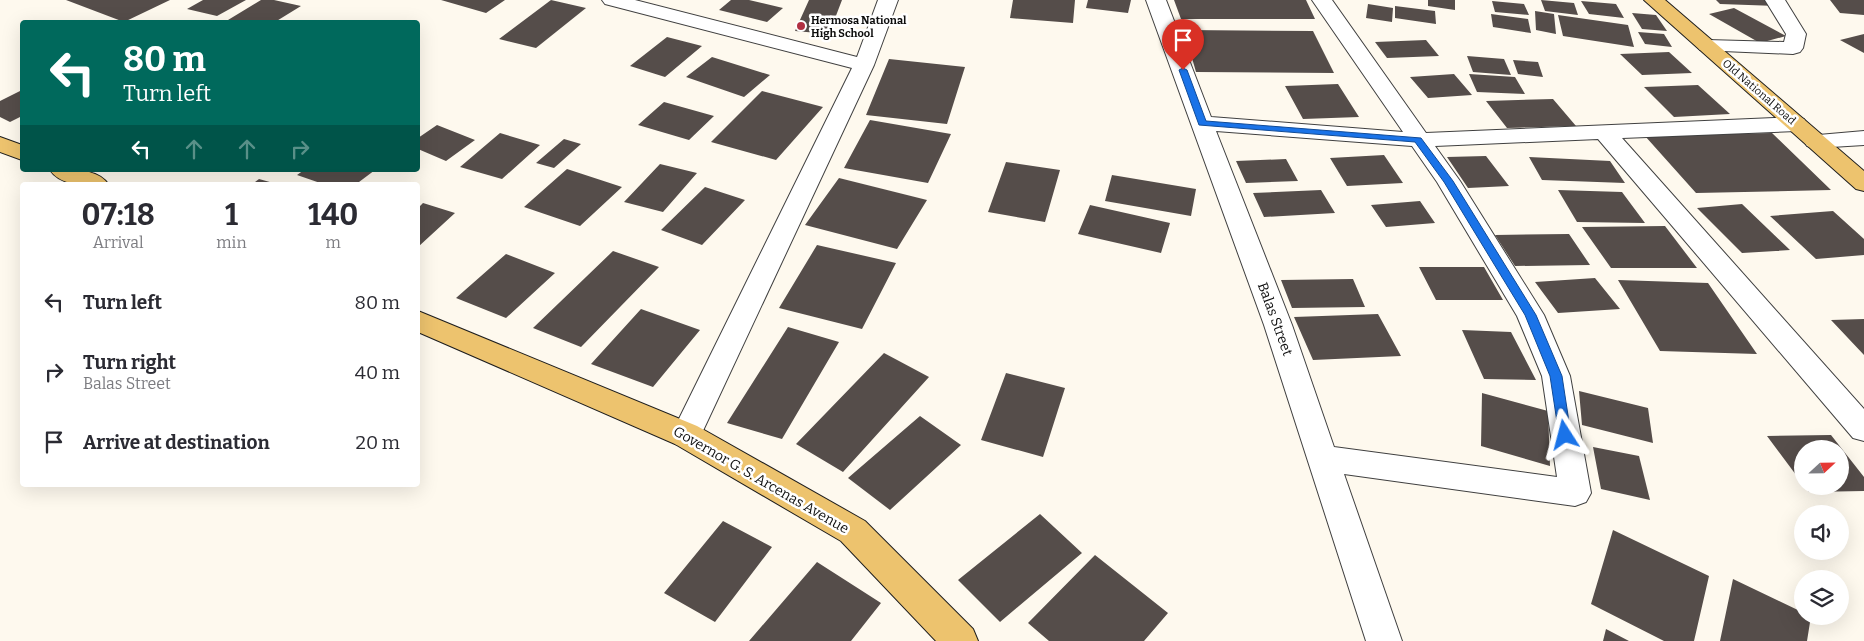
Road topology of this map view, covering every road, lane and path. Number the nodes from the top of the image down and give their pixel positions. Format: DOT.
graph roads {
  1 [pos="612,0"];
  2 [pos="888,0"];
  3 [pos="1156,0"];
  4 [pos="1322,0"];
  5 [pos="1654,0"];
  6 [pos="1776,0"];
  7 [pos="1707,46"];
  8 [pos="864,65"];
  9 [pos="1203,123"];
  10 [pos="1796,124"];
  11 [pos="1604,132"];
  12 [pos="1864,138"];
  13 [pos="1418,140"];
  14 [pos="1815,141"];
  15 [pos="0,144"];
  16 [pos="20,152"];
  17 [pos="67,172"];
  18 [pos="90,182"];
  19 [pos="1864,184"];
  20 [pos="420,322"];
  21 [pos="1864,430"];
  22 [pos="686,434"];
  23 [pos="1323,458"];
  24 [pos="960,641"];
  25 [pos="1384,641"];
  1 -- 8 [label="street"];
  2 -- 8 [label="street"];
  3 -- 9 [label="street, Balas Street"];
  4 -- 13 [label="street"];
  5 -- 7 [label="main road, Old National Road"];
  6 -- 7 [label="street"];
  7 -- 10 [label="main road, Old National Road"];
  8 -- 22 [label="street"];
  9 -- 13 [label="street"];
  9 -- 23 [label="street, Balas Street"];
  10 -- 11 [label="street"];
  10 -- 14 [label="main road, Old National Road"];
  11 -- 13 [label="street"];
  11 -- 21 [label="street"];
  12 -- 14 [label="street"];
  13 -- 23 [label="street"];
  14 -- 19 [label="main road, Old National Road"];
  15 -- 16 [label="main road"];
  17 -- 18 [label="main road"];
  20 -- 22 [label="main road, Governor G. S. Arcenas Avenue"];
  22 -- 24 [label="main road, Governor G. S. Arcenas Avenue"];
  23 -- 25 [label="street, Balas Street"];
}
